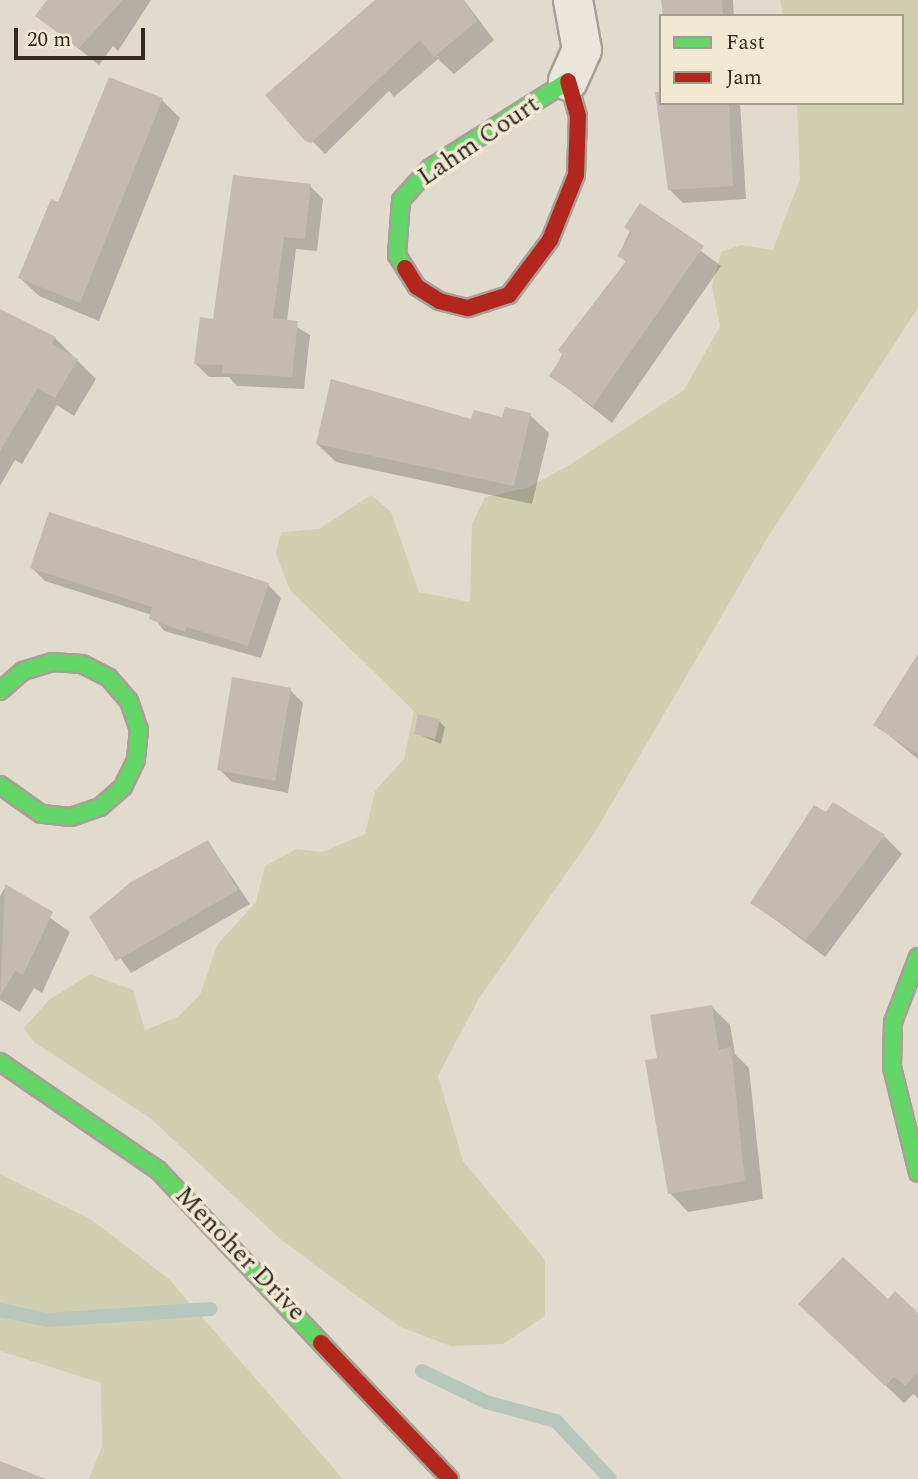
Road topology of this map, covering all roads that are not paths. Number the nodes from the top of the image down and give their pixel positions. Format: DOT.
graph roads {
  1 [pos="573,0"];
  2 [pos="568,81"];
  3 [pos="0,691"];
  4 [pos="0,785"];
  5 [pos="918,957"];
  6 [pos="0,1062"];
  7 [pos="918,1173"];
  8 [pos="450,1479"];
  1 -- 2 [label="street, Lahm Court"];
  2 -- 2 [label="street, Lahm Court"];
  3 -- 4 [label="street"];
  5 -- 7 [label="street"];
  6 -- 8 [label="street, Menoher Drive"];
}
